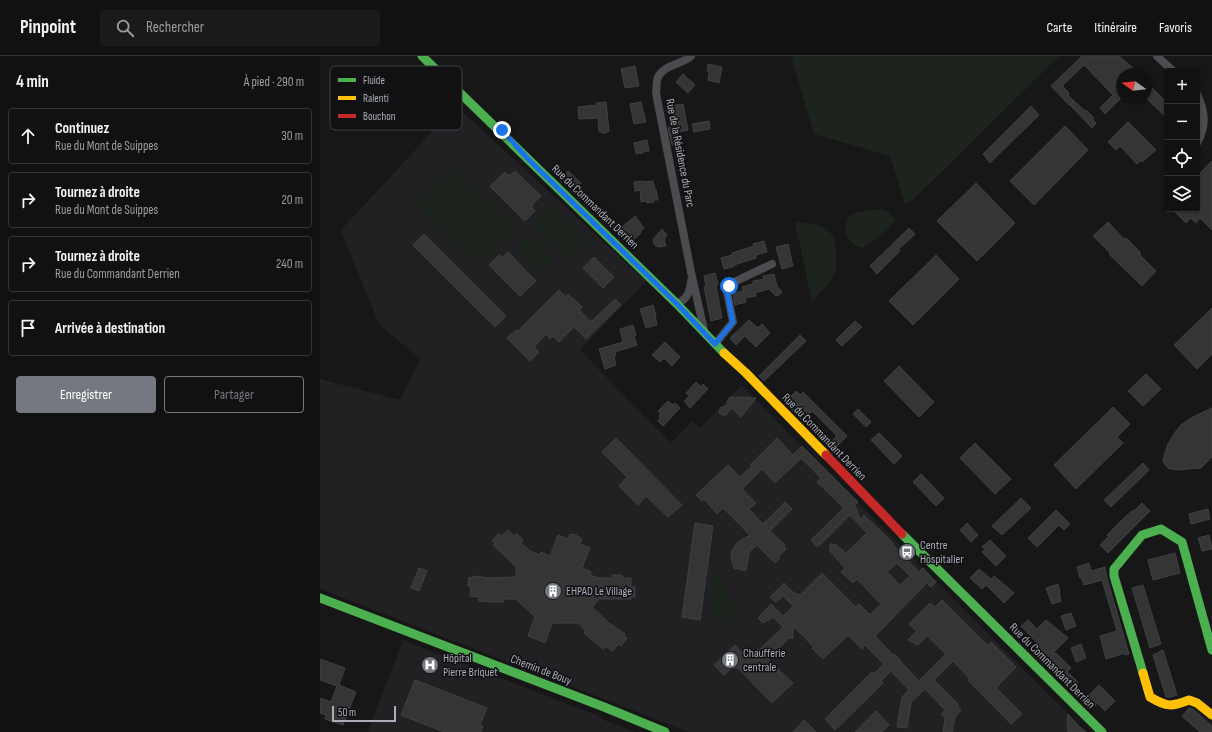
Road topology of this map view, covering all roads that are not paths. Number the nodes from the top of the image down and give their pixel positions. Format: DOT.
graph roads {
  1 [pos="422,56"];
  2 [pos="431,56"];
  3 [pos="691,56"];
  4 [pos="1158,56"];
  5 [pos="432,66"];
  6 [pos="441,66"];
  7 [pos="1170,68"];
  8 [pos="462,87"];
  9 [pos="462,95"];
  10 [pos="1200,100"];
  11 [pos="1199,140"];
  12 [pos="528,159"];
  13 [pos="772,264"];
  14 [pos="691,272"];
  15 [pos="677,304"];
  16 [pos="707,336"];
  17 [pos="715,344"];
  18 [pos="320,598"];
  19 [pos="1212,650"];
  20 [pos="1212,715"];
  21 [pos="664,732"];
  22 [pos="1102,732"];
  1 -- 5 [label="main road, Rue du Commandant Derrien"];
  2 -- 6 [label="main road, Rue du Commandant Derrien"];
  3 -- 14 [label="street, Rue de la Résidence du Parc"];
  4 -- 7 [label="street"];
  8 -- 12 [label="main road, Rue du Commandant Derrien"];
  9 -- 12 [label="main road, Rue du Commandant Derrien"];
  10 -- 11 [label="street"];
  12 -- 15 [label="main road, Rue du Commandant Derrien"];
  13 -- 17 [label="street"];
  14 -- 15 [label="street, Rue de la Résidence du Parc"];
  14 -- 16 [label="street, Rue de la Résidence du Parc"];
  15 -- 16 [label="main road, Rue du Commandant Derrien"];
  16 -- 17 [label="main road, Rue du Commandant Derrien"];
  17 -- 22 [label="main road, Rue du Commandant Derrien"];
  18 -- 21 [label="main road, Chemin de Bouy"];
  19 -- 20 [label="main road"];
}
